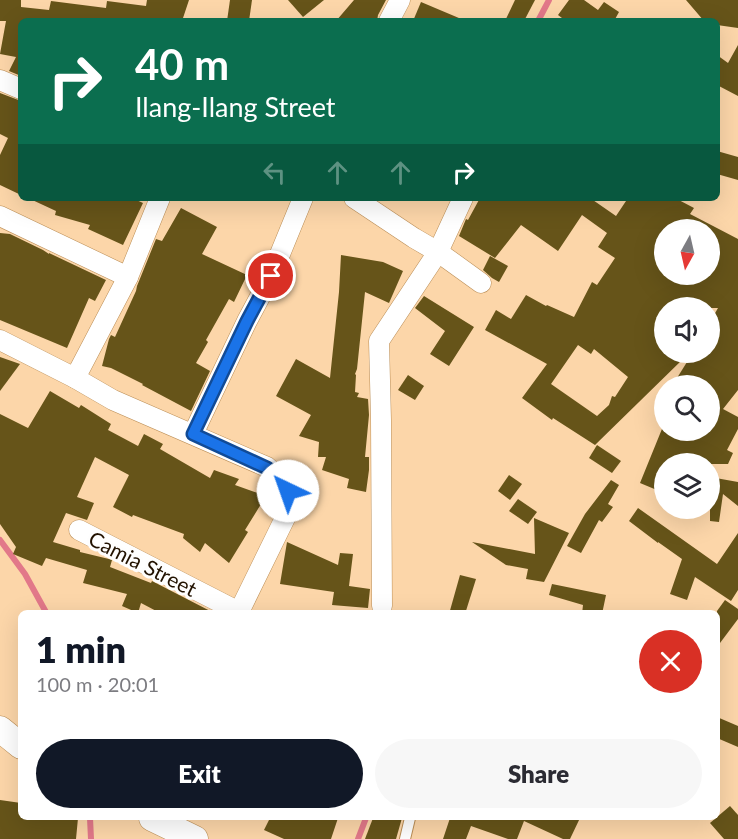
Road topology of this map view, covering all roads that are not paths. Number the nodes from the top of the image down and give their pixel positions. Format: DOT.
graph roads {
  1 [pos="400,0"];
  2 [pos="391,18"];
  3 [pos="0,80"];
  4 [pos="18,88"];
  5 [pos="159,201"];
  6 [pos="302,201"];
  7 [pos="358,201"];
  8 [pos="461,201"];
  9 [pos="0,216"];
  10 [pos="436,251"];
  11 [pos="128,277"];
  12 [pos="481,283"];
  13 [pos="0,340"];
  14 [pos="75,378"];
  15 [pos="193,434"];
  16 [pos="79,530"];
  17 [pos="382,606"];
  18 [pos="233,610"];
  19 [pos="240,610"];
  20 [pos="0,729"];
  21 [pos="18,744"];
  22 [pos="156,820"];
  23 [pos="410,820"];
  24 [pos="195,839"];
  25 [pos="405,839"];
  1 -- 2 [label="street"];
  3 -- 4 [label="street"];
  5 -- 11 [label="street"];
  6 -- 15 [label="street"];
  7 -- 10 [label="street"];
  8 -- 10 [label="street"];
  9 -- 11 [label="street"];
  10 -- 12 [label="street"];
  10 -- 17 [label="street"];
  11 -- 14 [label="street"];
  13 -- 14 [label="street"];
  14 -- 15 [label="street"];
  15 -- 19 [label="street"];
  16 -- 18 [label="street, Camia Street"];
  20 -- 21 [label="street"];
  22 -- 24 [label="street"];
  23 -- 25 [label="lane"];
}
